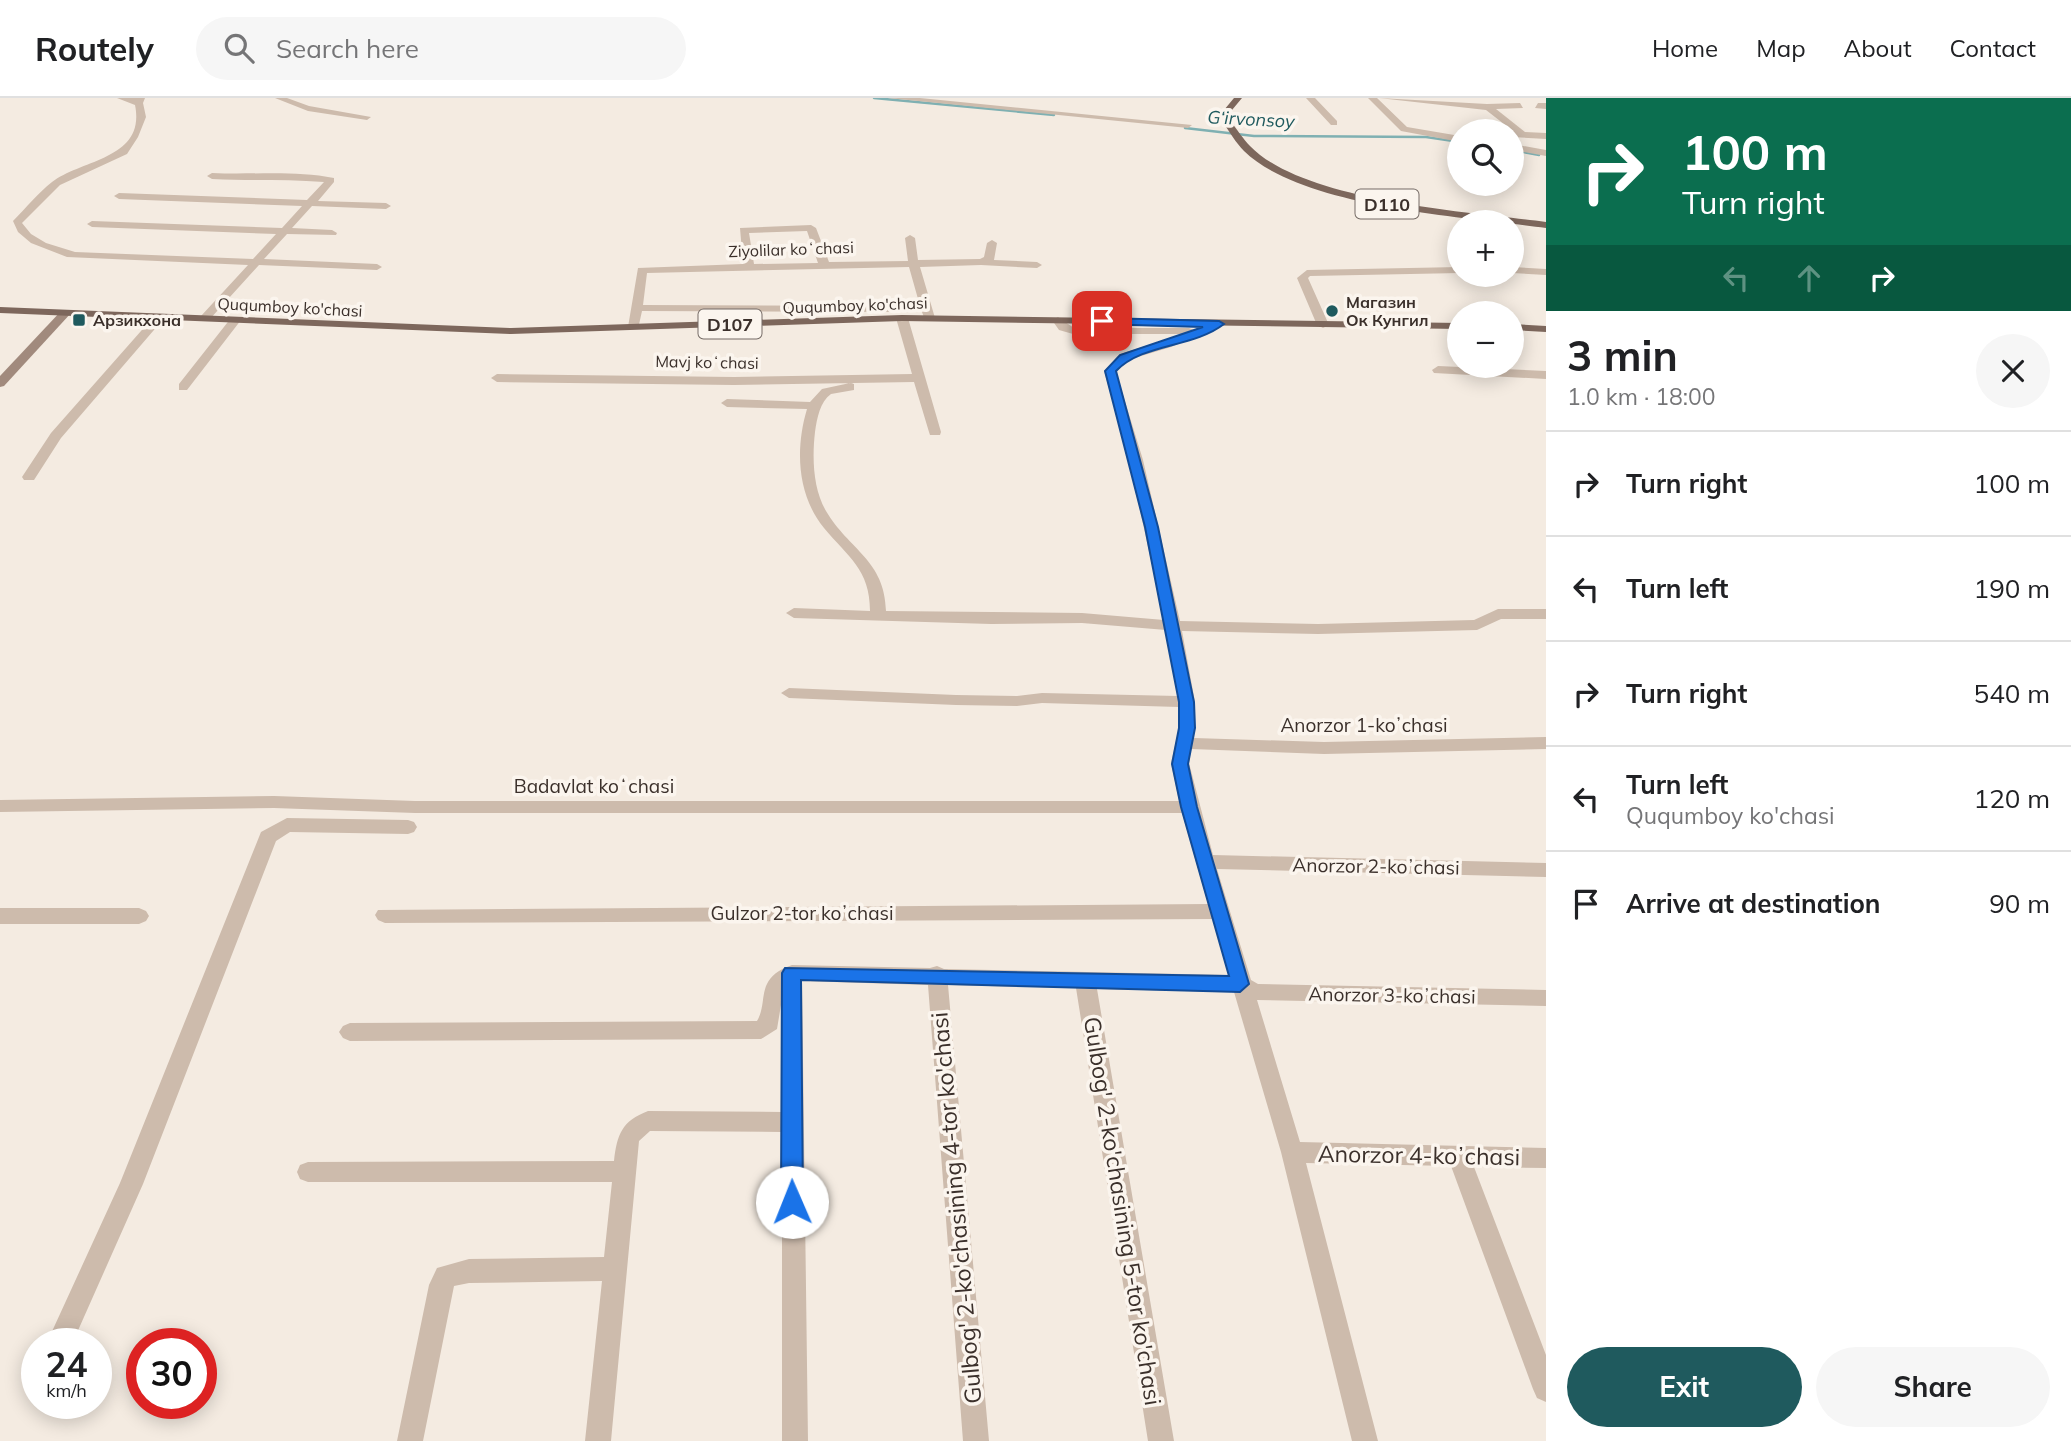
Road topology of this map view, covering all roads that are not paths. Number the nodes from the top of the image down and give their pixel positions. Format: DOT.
graph roads {
  1 [pos="121,98"];
  2 [pos="279,98"];
  3 [pos="892,98"];
  4 [pos="1238,98"];
  5 [pos="1310,98"];
  6 [pos="1372,98"];
  7 [pos="1383,98"];
  8 [pos="140,100"];
  9 [pos="949,101"];
  10 [pos="1428,102"];
  11 [pos="1021,104"];
  12 [pos="1520,106"];
  13 [pos="1486,107"];
  14 [pos="367,117"];
  15 [pos="1443,117"];
  16 [pos="1502,119"];
  17 [pos="1334,122"];
  18 [pos="1200,124"];
  19 [pos="1524,135"];
  20 [pos="1546,136"];
  21 [pos="1447,137"];
  22 [pos="1524,149"];
  23 [pos="1546,153"];
  24 [pos="212,176"];
  25 [pos="119,196"];
  26 [pos="308,203"];
  27 [pos="386,206"];
  28 [pos="92,224"];
  29 [pos="1546,225"];
  30 [pos="282,232"];
  31 [pos="332,233"];
  32 [pos="910,238"];
  33 [pos="992,243"];
  34 [pos="913,261"];
  35 [pos="255,262"];
  36 [pos="981,262"];
  37 [pos="824,264"];
  38 [pos="1037,265"];
  39 [pos="749,266"];
  40 [pos="377,267"];
  41 [pos="1447,270"];
  42 [pos="1524,271"];
  43 [pos="1546,272"];
  44 [pos="636,308"];
  45 [pos="0,310"];
  46 [pos="66,312"];
  47 [pos="928,313"];
  48 [pos="160,316"];
  49 [pos="205,318"];
  50 [pos="902,318"];
  51 [pos="235,320"];
  52 [pos="1058,320"];
  53 [pos="1219,324"];
  54 [pos="1324,325"];
  55 [pos="1447,326"];
  56 [pos="634,327"];
  57 [pos="1524,328"];
  58 [pos="1546,329"];
  59 [pos="1196,331"];
  60 [pos="1438,370"];
  61 [pos="1546,375"];
  62 [pos="497,378"];
  63 [pos="918,381"];
  64 [pos="0,383"];
  65 [pos="183,387"];
  66 [pos="727,403"];
  67 [pos="816,406"];
  68 [pos="935,432"];
  69 [pos="29,477"];
  70 [pos="794,613"];
  71 [pos="1546,614"];
  72 [pos="878,615"];
  73 [pos="1173,626"];
  74 [pos="789,694"];
  75 [pos="1187,702"];
  76 [pos="1183,743"];
  77 [pos="1546,743"];
  78 [pos="0,806"];
  79 [pos="1189,807"];
  80 [pos="408,827"];
  81 [pos="1207,862"];
  82 [pos="1546,870"];
  83 [pos="1220,911"];
  84 [pos="385,915"];
  85 [pos="0,916"];
  86 [pos="139,916"];
  87 [pos="792,973"];
  88 [pos="937,974"];
  89 [pos="1085,980"];
  90 [pos="1240,984"];
  91 [pos="1546,998"];
  92 [pos="350,1032"];
  93 [pos="791,1122"];
  94 [pos="1292,1152"];
  95 [pos="1458,1154"];
  96 [pos="1546,1158"];
  97 [pos="623,1171"];
  98 [pos="308,1172"];
  99 [pos="612,1269"];
  100 [pos="66,1328"];
  101 [pos="1546,1389"];
  102 [pos="410,1441"];
  103 [pos="598,1441"];
  104 [pos="795,1441"];
  105 [pos="976,1441"];
  106 [pos="1161,1441"];
  107 [pos="1365,1441"];
  1 -- 8 [label="street"];
  2 -- 14 [label="street"];
  3 -- 9 [label="street"];
  4 -- 29 [label="main road, D110"];
  5 -- 17 [label="street"];
  6 -- 21 [label="street"];
  7 -- 10 [label="street"];
  8 -- 35 [label="street"];
  9 -- 11 [label="street"];
  10 -- 13 [label="street"];
  10 -- 15 [label="street"];
  11 -- 18 [label="street"];
  12 -- 13 [label="street"];
  13 -- 16 [label="street"];
  19 -- 20 [label="street"];
  22 -- 23 [label="street"];
  24 -- 26 [label="street"];
  25 -- 26 [label="street"];
  26 -- 27 [label="street"];
  26 -- 30 [label="street"];
  28 -- 30 [label="street"];
  30 -- 31 [label="street"];
  30 -- 35 [label="street"];
  32 -- 34 [label="street"];
  33 -- 36 [label="street"];
  34 -- 36 [label="street, Ziyolilar koʻchasi"];
  34 -- 37 [label="street, Ziyolilar koʻchasi"];
  34 -- 47 [label="street"];
  35 -- 40 [label="street"];
  35 -- 49 [label="street"];
  36 -- 38 [label="street, Ziyolilar koʻchasi"];
  37 -- 39 [label="street, Ziyolilar koʻchasi"];
  37 -- 39 [label="street"];
  39 -- 44 [label="street, Ziyolilar koʻchasi"];
  41 -- 54 [label="street"];
  42 -- 43 [label="street"];
  44 -- 47 [label="street"];
  44 -- 56 [label="street"];
  45 -- 46 [label="main road, Ququmboy ko'chasi / D107"];
  46 -- 48 [label="main road, Ququmboy ko'chasi / D107"];
  46 -- 64 [label="street"];
  47 -- 50 [label="main road, Ququmboy ko'chasi / D107"];
  47 -- 52 [label="main road, Ququmboy ko'chasi / D107"];
  48 -- 49 [label="main road, Ququmboy ko'chasi / D107"];
  48 -- 69 [label="street"];
  49 -- 51 [label="main road, Ququmboy ko'chasi / D107"];
  50 -- 56 [label="main road, Ququmboy ko'chasi / D107"];
  50 -- 63 [label="street"];
  51 -- 56 [label="main road, Ququmboy ko'chasi / D107"];
  51 -- 65 [label="street"];
  52 -- 53 [label="main road, Ququmboy ko'chasi / D107"];
  52 -- 59 [label="street"];
  53 -- 54 [label="main road, Ququmboy ko'chasi / D107"];
  53 -- 59 [label="street"];
  54 -- 55 [label="main road, Ququmboy ko'chasi / D107"];
  57 -- 58 [label="main road"];
  59 -- 73 [label="street"];
  60 -- 61 [label="street"];
  62 -- 63 [label="street, Mavj koʻchasi"];
  63 -- 67 [label="street"];
  63 -- 68 [label="street"];
  66 -- 67 [label="street"];
  67 -- 72 [label="street"];
  70 -- 72 [label="street"];
  71 -- 73 [label="street"];
  72 -- 73 [label="street"];
  73 -- 75 [label="street"];
  74 -- 75 [label="street"];
  75 -- 76 [label="street"];
  76 -- 77 [label="street, Аnorzor 1-koʼchasi"];
  76 -- 79 [label="street"];
  78 -- 79 [label="street, Badavlat koʻchasi"];
  79 -- 81 [label="street"];
  80 -- 100 [label="street"];
  81 -- 82 [label="street, Аnorzor 2-koʼchasi"];
  81 -- 83 [label="street"];
  83 -- 84 [label="street, Gulzor 2-tor koʼchasi"];
  83 -- 90 [label="street"];
  85 -- 86 [label="street"];
  87 -- 88 [label="street, Аnorzor 3-koʼchasi"];
  87 -- 92 [label="street"];
  87 -- 93 [label="street"];
  88 -- 89 [label="street, Аnorzor 3-koʼchasi"];
  88 -- 105 [label="street, Gulbog' 2-ko'chasining 4-tor ko'chasi"];
  89 -- 90 [label="street, Аnorzor 3-koʼchasi"];
  89 -- 106 [label="street, Gulbog' 2-ko'chasining 5-tor ko'chasi"];
  90 -- 91 [label="street, Аnorzor 3-koʼchasi"];
  90 -- 94 [label="street"];
  93 -- 97 [label="street"];
  93 -- 104 [label="street"];
  94 -- 95 [label="street, Аnorzor 4-koʼchasi"];
  94 -- 107 [label="street"];
  95 -- 96 [label="street, Аnorzor 4-koʼchasi"];
  95 -- 101 [label="street"];
  97 -- 98 [label="street"];
  97 -- 99 [label="street"];
  99 -- 102 [label="street"];
  99 -- 103 [label="street"];
}
